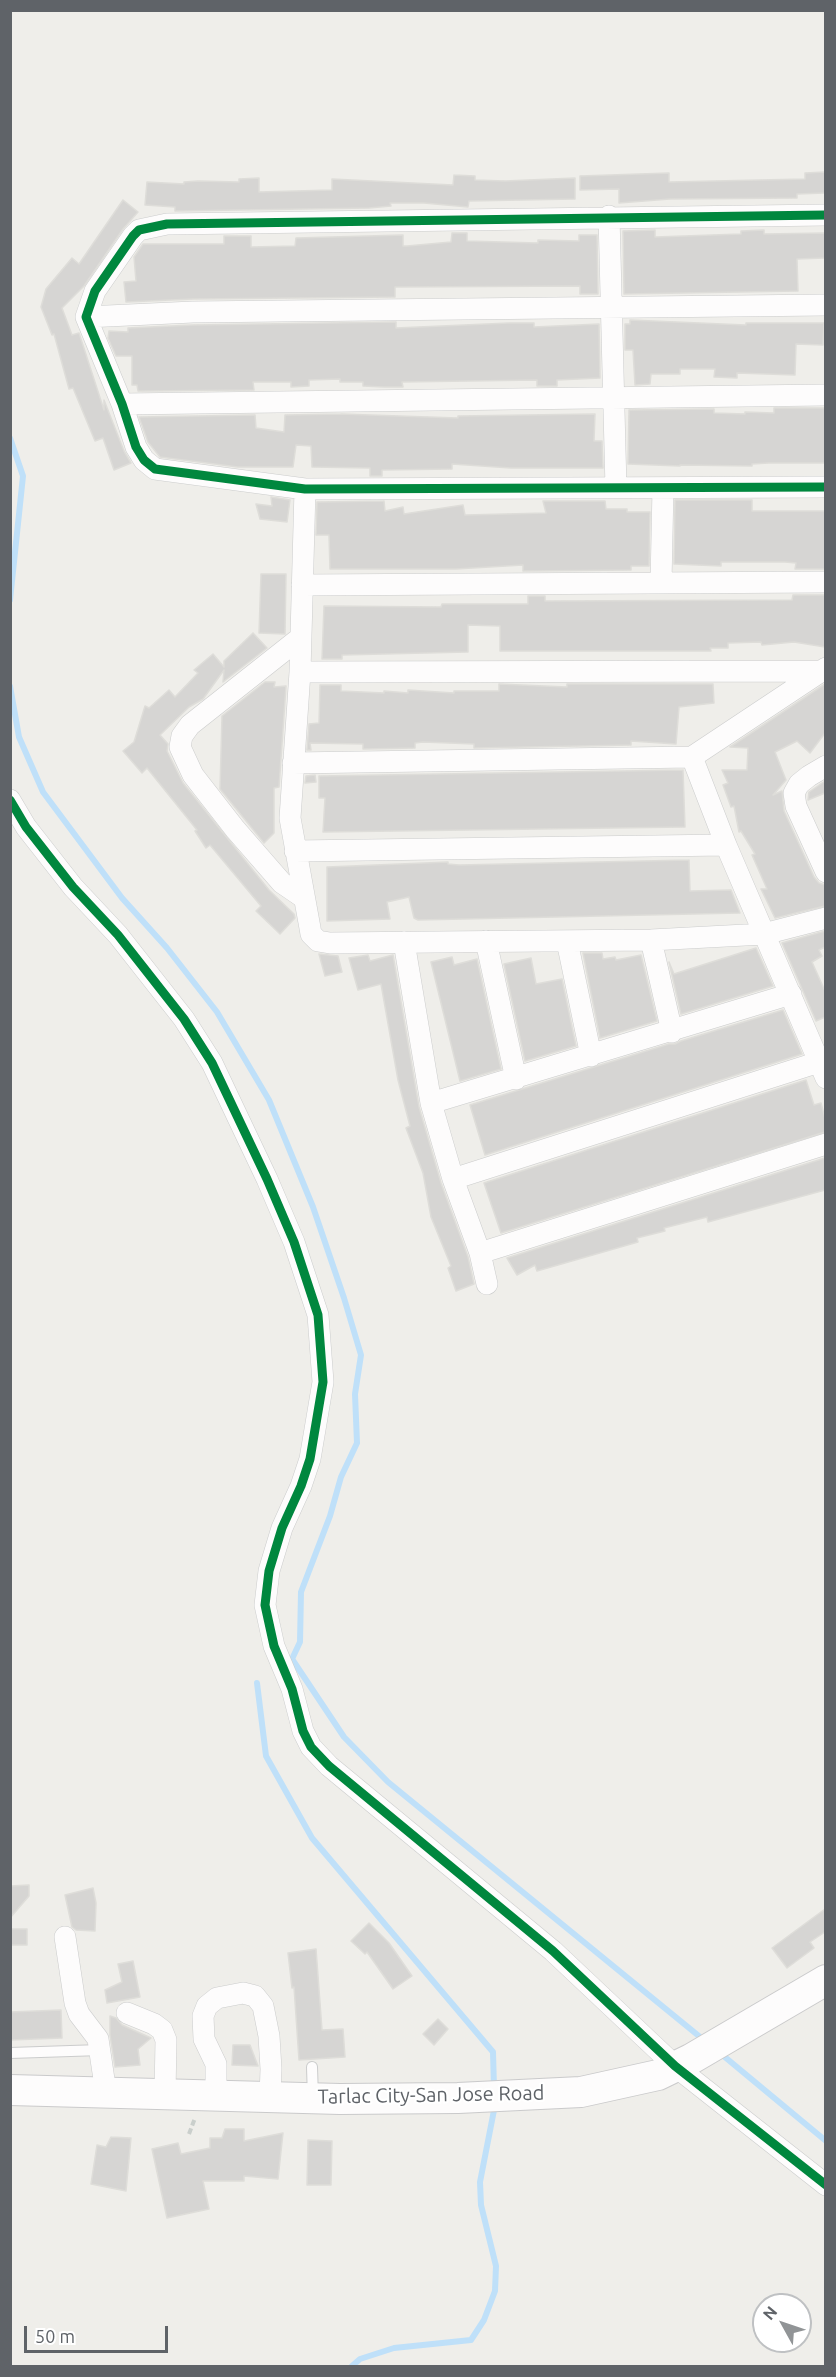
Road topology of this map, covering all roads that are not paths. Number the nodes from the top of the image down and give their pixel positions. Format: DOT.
graph roads {
  1 [pos="825,214"];
  2 [pos="609,216"];
  3 [pos="825,305"];
  4 [pos="610,309"];
  5 [pos="86,317"];
  6 [pos="825,395"];
  7 [pos="613,398"];
  8 [pos="122,404"];
  9 [pos="825,487"];
  10 [pos="616,488"];
  11 [pos="663,488"];
  12 [pos="305,489"];
  13 [pos="825,582"];
  14 [pos="661,583"];
  15 [pos="302,585"];
  16 [pos="300,638"];
  17 [pos="823,670"];
  18 [pos="300,672"];
  19 [pos="692,757"];
  20 [pos="293,763"];
  21 [pos="825,765"];
  22 [pos="10,800"];
  23 [pos="818,837"];
  24 [pos="726,845"];
  25 [pos="296,851"];
  26 [pos="825,872"];
  27 [pos="304,898"];
  28 [pos="825,918"];
  29 [pos="764,934"];
  30 [pos="651,940"];
  31 [pos="486,941"];
  32 [pos="567,941"];
  33 [pos="404,942"];
  34 [pos="791,994"];
  35 [pos="672,1032"];
  36 [pos="591,1056"];
  37 [pos="822,1070"];
  38 [pos="516,1079"];
  39 [pos="432,1103"];
  40 [pos="825,1144"];
  41 [pos="453,1179"];
  42 [pos="480,1253"];
  43 [pos="487,1284"];
  44 [pos="65,1937"];
  45 [pos="825,1980"];
  46 [pos="128,2013"];
  47 [pos="100,2050"];
  48 [pos="10,2053"];
  49 [pos="683,2063"];
  50 [pos="312,2067"];
  51 [pos="10,2090"];
  52 [pos="106,2092"];
  53 [pos="165,2094"];
  54 [pos="216,2095"];
  55 [pos="270,2097"];
  56 [pos="313,2098"];
  57 [pos="825,2185"];
  1 -- 2 [label="street"];
  2 -- 4 [label="street"];
  2 -- 5 [label="street"];
  3 -- 4 [label="street"];
  4 -- 5 [label="street"];
  4 -- 7 [label="street"];
  5 -- 8 [label="street"];
  6 -- 7 [label="street"];
  7 -- 8 [label="street"];
  7 -- 10 [label="street"];
  8 -- 12 [label="street"];
  9 -- 11 [label="street"];
  10 -- 11 [label="street"];
  10 -- 12 [label="street"];
  11 -- 14 [label="street"];
  12 -- 15 [label="street"];
  13 -- 14 [label="street"];
  14 -- 15 [label="street"];
  15 -- 16 [label="street"];
  16 -- 18 [label="street"];
  16 -- 27 [label="street"];
  17 -- 18 [label="street"];
  17 -- 19 [label="street"];
  18 -- 20 [label="street"];
  19 -- 20 [label="street"];
  19 -- 24 [label="street"];
  20 -- 25 [label="street"];
  21 -- 23 [label="street"];
  22 -- 49 [label="street"];
  23 -- 26 [label="street"];
  24 -- 25 [label="street"];
  24 -- 29 [label="street"];
  25 -- 27 [label="street"];
  27 -- 33 [label="street"];
  28 -- 29 [label="street"];
  29 -- 30 [label="street"];
  29 -- 34 [label="street"];
  30 -- 32 [label="street"];
  30 -- 35 [label="street"];
  31 -- 32 [label="street"];
  31 -- 33 [label="street"];
  31 -- 38 [label="street"];
  32 -- 36 [label="street"];
  33 -- 39 [label="street"];
  34 -- 35 [label="street"];
  34 -- 37 [label="street"];
  35 -- 36 [label="street"];
  36 -- 38 [label="street"];
  37 -- 41 [label="street"];
  38 -- 39 [label="street"];
  39 -- 41 [label="street"];
  40 -- 42 [label="street"];
  41 -- 42 [label="street"];
  42 -- 43 [label="street"];
  44 -- 47 [label="street"];
  45 -- 49 [label="main road, Tarlac City-San Jose Road"];
  46 -- 53 [label="street"];
  47 -- 48 [label="lane"];
  47 -- 52 [label="street"];
  49 -- 56 [label="main road, Tarlac City-San Jose Road"];
  49 -- 57 [label="street"];
  50 -- 56 [label="lane"];
  51 -- 52 [label="main road, Tarlac City-San Jose Road"];
  52 -- 53 [label="main road, Tarlac City-San Jose Road"];
  53 -- 54 [label="main road, Tarlac City-San Jose Road"];
  54 -- 55 [label="main road, Tarlac City-San Jose Road"];
  54 -- 55 [label="street"];
  55 -- 56 [label="main road, Tarlac City-San Jose Road"];
}
